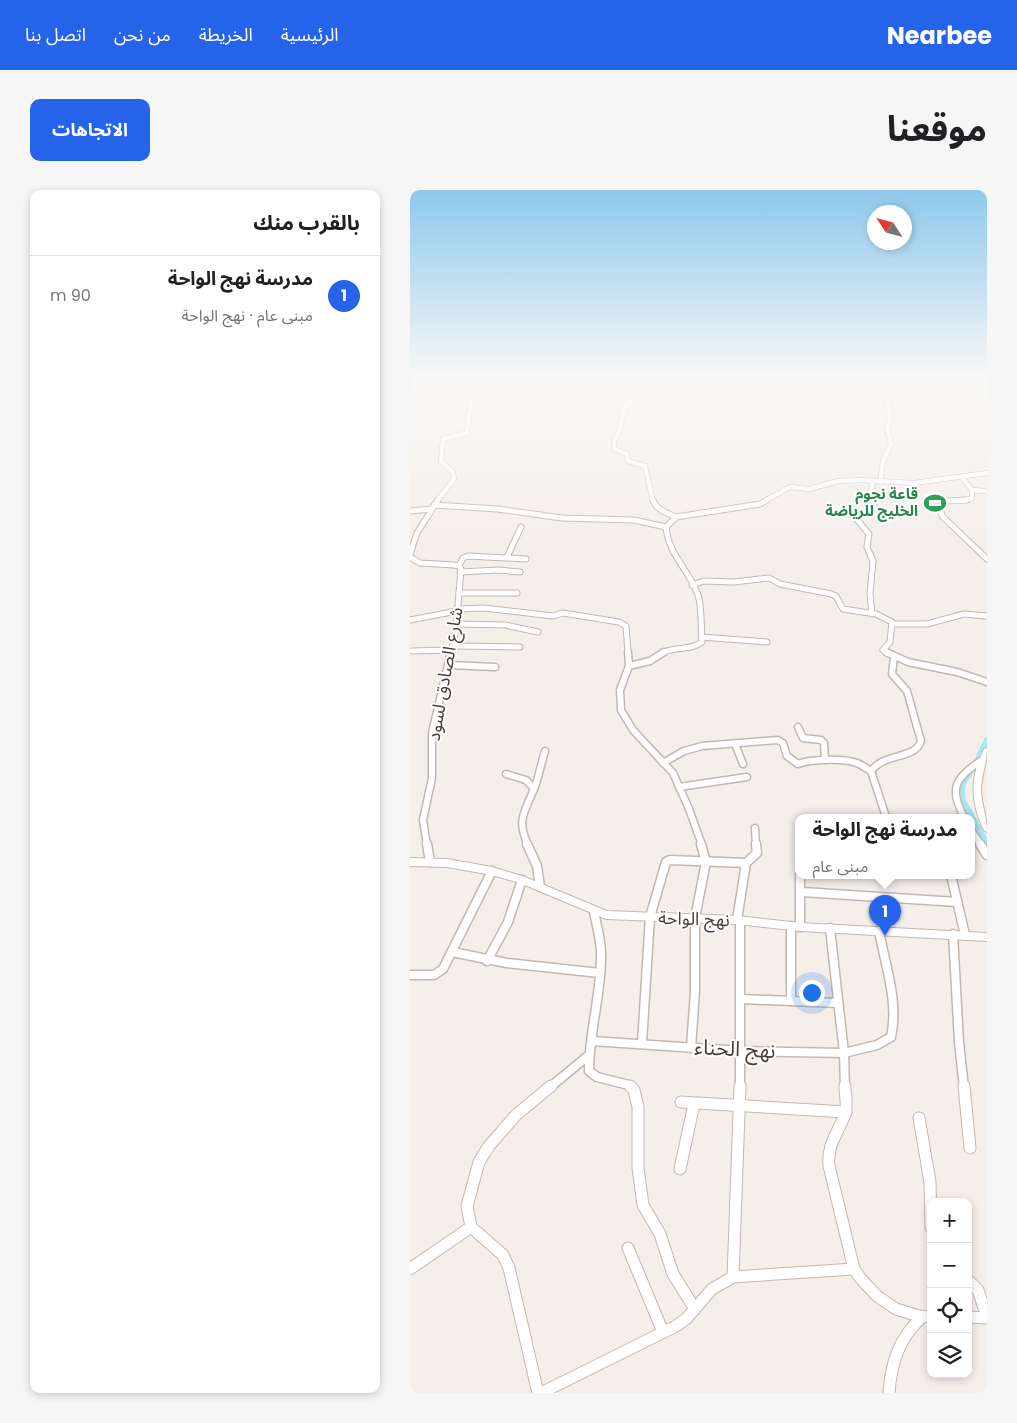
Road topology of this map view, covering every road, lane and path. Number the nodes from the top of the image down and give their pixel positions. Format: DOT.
graph roads {
  1 [pos="454,436"];
  2 [pos="617,436"];
  3 [pos="890,436"];
  4 [pos="987,473"];
  5 [pos="962,477"];
  6 [pos="873,481"];
  7 [pos="880,482"];
  8 [pos="972,490"];
  9 [pos="987,491"];
  10 [pos="433,507"];
  11 [pos="410,511"];
  12 [pos="676,517"];
  13 [pos="521,526"];
  14 [pos="666,527"];
  15 [pos="412,543"];
  16 [pos="410,555"];
  17 [pos="507,557"];
  18 [pos="987,558"];
  19 [pos="526,559"];
  20 [pos="460,569"];
  21 [pos="520,572"];
  22 [pos="692,585"];
  23 [pos="459,593"];
  24 [pos="517,593"];
  25 [pos="457,610"];
  26 [pos="872,614"];
  27 [pos="987,616"];
  28 [pos="410,620"];
  29 [pos="456,624"];
  30 [pos="892,624"];
  31 [pos="538,632"];
  32 [pos="701,638"];
  33 [pos="768,642"];
  34 [pos="453,648"];
  35 [pos="520,648"];
  36 [pos="412,651"];
  37 [pos="894,657"];
  38 [pos="448,665"];
  39 [pos="629,666"];
  40 [pos="495,667"];
  41 [pos="987,682"];
  42 [pos="798,727"];
  43 [pos="735,744"];
  44 [pos="546,751"];
  45 [pos="987,751"];
  46 [pos="825,760"];
  47 [pos="982,760"];
  48 [pos="663,763"];
  49 [pos="743,764"];
  50 [pos="871,771"];
  51 [pos="506,774"];
  52 [pos="747,777"];
  53 [pos="679,787"];
  54 [pos="534,789"];
  55 [pos="885,814"];
  56 [pos="962,814"];
  57 [pos="755,828"];
  58 [pos="987,828"];
  59 [pos="975,841"];
  60 [pos="987,855"];
  61 [pos="410,862"];
  62 [pos="430,862"];
  63 [pos="706,862"];
  64 [pos="746,863"];
  65 [pos="492,871"];
  66 [pos="800,879"];
  67 [pos="952,879"];
  68 [pos="522,880"];
  69 [pos="540,887"];
  70 [pos="802,892"];
  71 [pos="957,902"];
  72 [pos="594,911"];
  73 [pos="650,917"];
  74 [pos="694,918"];
  75 [pos="738,920"];
  76 [pos="796,926"];
  77 [pos="830,928"];
  78 [pos="879,931"];
  79 [pos="953,934"];
  80 [pos="965,935"];
  81 [pos="987,936"];
  82 [pos="452,952"];
  83 [pos="487,961"];
  84 [pos="600,973"];
  85 [pos="410,975"];
  86 [pos="741,999"];
  87 [pos="791,1001"];
  88 [pos="838,1002"];
  89 [pos="592,1041"];
  90 [pos="642,1044"];
  91 [pos="691,1048"];
  92 [pos="741,1051"];
  93 [pos="844,1053"];
  94 [pos="589,1055"];
  95 [pos="680,1102"];
  96 [pos="694,1104"];
  97 [pos="738,1106"];
  98 [pos="846,1112"];
  99 [pos="919,1118"];
  100 [pos="970,1148"];
  101 [pos="680,1169"];
  102 [pos="930,1198"];
  103 [pos="471,1227"];
  104 [pos="628,1248"];
  105 [pos="410,1269"];
  106 [pos="854,1269"];
  107 [pos="733,1277"];
  108 [pos="972,1284"];
  109 [pos="695,1309"];
  110 [pos="926,1317"];
  111 [pos="972,1317"];
  112 [pos="987,1318"];
  113 [pos="664,1332"];
  114 [pos="540,1393"];
  115 [pos="890,1393"];
  1 -- 10 [label="street"];
  2 -- 12 [label="street"];
  3 -- 7 [label="street"];
  4 -- 5 [label="street"];
  5 -- 7 [label="street"];
  5 -- 8 [label="street"];
  6 -- 7 [label="street"];
  6 -- 12 [label="street"];
  6 -- 26 [label="street"];
  8 -- 9 [label="street"];
  8 -- 18 [label="street"];
  10 -- 11 [label="street"];
  10 -- 14 [label="street"];
  10 -- 15 [label="street"];
  12 -- 14 [label="street"];
  13 -- 17 [label="street"];
  14 -- 22 [label="street"];
  15 -- 16 [label="street"];
  16 -- 20 [label="street"];
  17 -- 19 [label="street"];
  17 -- 20 [label="street"];
  20 -- 21 [label="street"];
  20 -- 23 [label="street, شارع الصادق لسود"];
  22 -- 26 [label="street"];
  22 -- 32 [label="street"];
  23 -- 24 [label="street"];
  23 -- 25 [label="street, شارع الصادق لسود"];
  25 -- 28 [label="street"];
  25 -- 29 [label="street, شارع الصادق لسود"];
  25 -- 39 [label="street"];
  26 -- 30 [label="street"];
  27 -- 30 [label="street"];
  29 -- 31 [label="street"];
  29 -- 34 [label="street, شارع الصادق لسود"];
  30 -- 37 [label="street"];
  32 -- 33 [label="street"];
  32 -- 39 [label="street"];
  34 -- 35 [label="street"];
  34 -- 36 [label="street"];
  34 -- 38 [label="street, شارع الصادق لسود"];
  37 -- 41 [label="street"];
  37 -- 50 [label="street"];
  38 -- 40 [label="street"];
  38 -- 62 [label="street, شارع الصادق لسود"];
  39 -- 48 [label="street"];
  42 -- 46 [label="street"];
  43 -- 46 [label="street"];
  43 -- 48 [label="street"];
  43 -- 49 [label="street"];
  44 -- 54 [label="street"];
  45 -- 47 [label="street"];
  46 -- 50 [label="street"];
  47 -- 56 [label="street"];
  47 -- 58 [label="street"];
  48 -- 53 [label="street"];
  50 -- 55 [label="street"];
  51 -- 54 [label="street"];
  52 -- 53 [label="street"];
  53 -- 63 [label="street"];
  54 -- 69 [label="street"];
  57 -- 64 [label="street"];
  59 -- 60 [label="street"];
  61 -- 62 [label="street, نهج الواحة"];
  62 -- 65 [label="street, نهج الواحة"];
  63 -- 64 [label="street"];
  63 -- 73 [label="street"];
  63 -- 74 [label="street"];
  64 -- 75 [label="street"];
  65 -- 68 [label="street, نهج الواحة"];
  65 -- 82 [label="street"];
  66 -- 70 [label="street"];
  67 -- 71 [label="street"];
  68 -- 69 [label="street, نهج الواحة"];
  68 -- 83 [label="street"];
  69 -- 72 [label="street, نهج الواحة"];
  70 -- 71 [label="street"];
  70 -- 76 [label="street"];
  71 -- 80 [label="street"];
  72 -- 73 [label="street, نهج الواحة"];
  72 -- 84 [label="street"];
  73 -- 74 [label="street, نهج الواحة"];
  73 -- 90 [label="street"];
  74 -- 75 [label="street, نهج الواحة"];
  74 -- 91 [label="street"];
  75 -- 76 [label="street, نهج الواحة"];
  75 -- 86 [label="street"];
  76 -- 77 [label="street, نهج الواحة"];
  76 -- 87 [label="street"];
  77 -- 78 [label="street, نهج الواحة"];
  77 -- 88 [label="street"];
  78 -- 79 [label="street, نهج الواحة"];
  78 -- 93 [label="street, نهج الحناء"];
  79 -- 80 [label="street, نهج الواحة"];
  79 -- 100 [label="street"];
  80 -- 81 [label="street, نهج الواحة"];
  82 -- 83 [label="street"];
  82 -- 85 [label="street"];
  83 -- 84 [label="street"];
  84 -- 89 [label="street"];
  86 -- 87 [label="street"];
  86 -- 92 [label="street"];
  87 -- 88 [label="street"];
  88 -- 93 [label="street"];
  89 -- 90 [label="street, نهج الحناء"];
  89 -- 94 [label="street"];
  90 -- 91 [label="street, نهج الحناء"];
  91 -- 92 [label="street, نهج الحناء"];
  92 -- 93 [label="street, نهج الحناء"];
  92 -- 97 [label="street"];
  93 -- 98 [label="street"];
  94 -- 103 [label="street"];
  94 -- 109 [label="street"];
  95 -- 96 [label="street"];
  96 -- 97 [label="street"];
  96 -- 101 [label="street"];
  97 -- 98 [label="street"];
  97 -- 107 [label="street"];
  98 -- 106 [label="street"];
  99 -- 102 [label="street"];
  103 -- 105 [label="street"];
  103 -- 114 [label="street"];
  104 -- 113 [label="street"];
  106 -- 107 [label="street"];
  106 -- 110 [label="street"];
  107 -- 109 [label="street"];
  108 -- 112 [label="street"];
  109 -- 113 [label="street"];
  110 -- 115 [label="street"];
  111 -- 112 [label="street"];
  113 -- 114 [label="street"];
}
